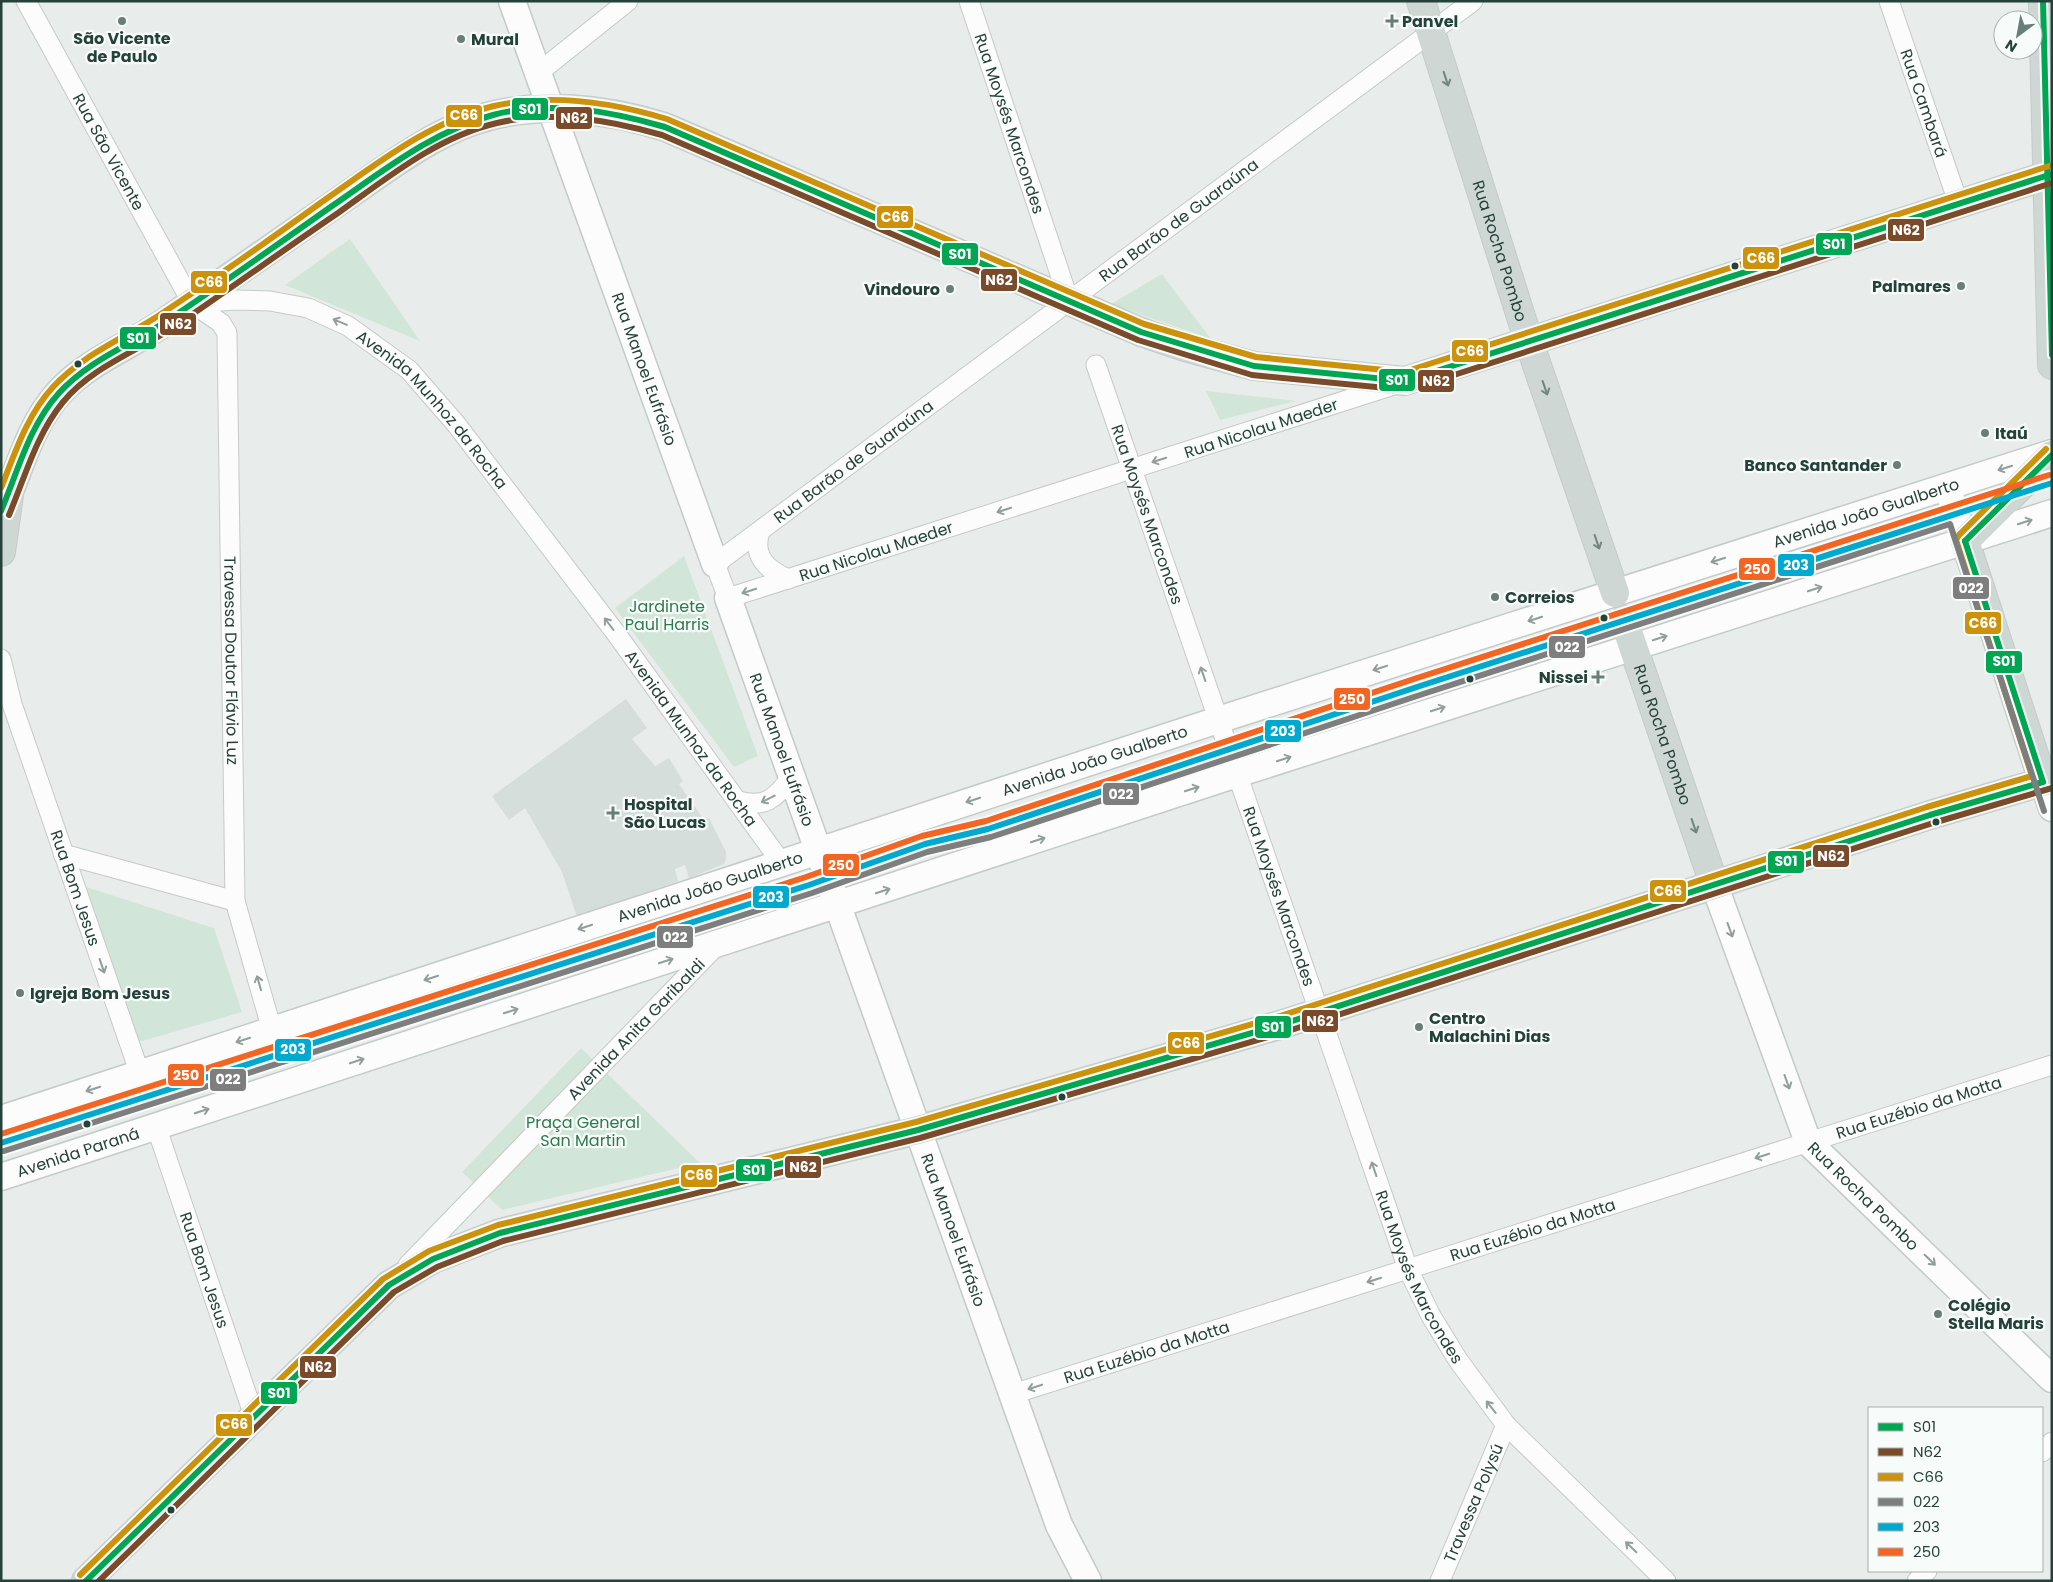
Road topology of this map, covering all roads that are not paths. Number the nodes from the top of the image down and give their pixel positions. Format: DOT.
graph roads {
  1 [pos="26,1"];
  2 [pos="512,1"];
  3 [pos="628,1"];
  4 [pos="969,1"];
  5 [pos="1421,1"];
  6 [pos="1473,1"];
  7 [pos="1889,1"];
  8 [pos="2044,1"];
  9 [pos="1431,32"];
  10 [pos="538,73"];
  11 [pos="552,109"];
  12 [pos="2049,174"];
  13 [pos="1959,205"];
  14 [pos="1069,301"];
  15 [pos="192,304"];
  16 [pos="1529,342"];
  17 [pos="1096,365"];
  18 [pos="2052,365"];
  19 [pos="1405,382"];
  20 [pos="2052,454"];
  21 [pos="1132,469"];
  22 [pos="1947,487"];
  23 [pos="5,504"];
  24 [pos="2052,513"];
  25 [pos="760,531"];
  26 [pos="1965,541"];
  27 [pos="1,552"];
  28 [pos="715,564"];
  29 [pos="788,579"];
  30 [pos="1615,593"];
  31 [pos="728,598"];
  32 [pos="1624,620"];
  33 [pos="1633,647"];
  34 [pos="1,659"];
  35 [pos="7,697"];
  36 [pos="1218,720"];
  37 [pos="1237,774"];
  38 [pos="791,778"];
  39 [pos="2048,781"];
  40 [pos="738,800"];
  41 [pos="2052,808"];
  42 [pos="818,851"];
  43 [pos="63,854"];
  44 [pos="781,862"];
  45 [pos="1714,884"];
  46 [pos="235,902"];
  47 [pos="837,906"];
  48 [pos="718,944"];
  49 [pos="1320,1013"];
  50 [pos="272,1030"];
  51 [pos="2052,1065"];
  52 [pos="140,1074"];
  53 [pos="1,1119"];
  54 [pos="156,1126"];
  55 [pos="918,1130"];
  56 [pos="1808,1142"];
  57 [pos="1,1177"];
  58 [pos="1408,1269"];
  59 [pos="389,1285"];
  60 [pos="2052,1379"];
  61 [pos="1013,1394"];
  62 [pos="254,1416"];
  63 [pos="1506,1426"];
  64 [pos="2052,1442"];
  65 [pos="2043,1451"];
  66 [pos="1926,1572"];
  67 [pos="86,1581"];
  68 [pos="1088,1581"];
  69 [pos="1440,1581"];
  70 [pos="1666,1581"];
  71 [pos="1917,1581"];
  1 -- 15 [label="street, Rua São Vicente"];
  2 -- 10 [label="street, Rua Manoel Eufrásio"];
  3 -- 10 [label="street"];
  4 -- 14 [label="street, Rua Moysés Marcondes"];
  5 -- 9 [label="main road, Rua Rocha Pombo"];
  6 -- 9 [label="street, Rua Barão de Guaraúna"];
  7 -- 13 [label="street, Rua Cambará"];
  8 -- 12 [label="main road"];
  9 -- 14 [label="street, Rua Barão de Guaraúna"];
  9 -- 16 [label="main road, Rua Rocha Pombo, one-way"];
  10 -- 11 [label="street, Rua Manoel Eufrásio"];
  11 -- 14 [label="main road"];
  11 -- 15 [label="main road"];
  11 -- 28 [label="street, Rua Manoel Eufrásio"];
  12 -- 13 [label="main road, Rua Nicolau Maeder"];
  12 -- 18 [label="main road"];
  13 -- 16 [label="main road, Rua Nicolau Maeder"];
  14 -- 19 [label="main road"];
  14 -- 25 [label="street, Rua Barão de Guaraúna"];
  15 -- 23 [label="main road, Avenida Munhoz da Rocha"];
  40 -- 15 [label="street, Avenida Munhoz da Rocha, one-way"];
  15 -- 46 [label="street, Travessa Doutor Flávio Luz"];
  16 -- 19 [label="main road, Rua Nicolau Maeder"];
  16 -- 30 [label="main road, Rua Rocha Pombo, one-way"];
  17 -- 21 [label="street, Rua Moysés Marcondes"];
  19 -- 21 [label="street, Rua Nicolau Maeder, one-way"];
  20 -- 22 [label="street, Avenida João Gualberto, one-way"];
  20 -- 26 [label="main road"];
  21 -- 29 [label="street, Rua Nicolau Maeder, one-way"];
  36 -- 21 [label="street, Rua Moysés Marcondes, one-way"];
  22 -- 26 [label="street"];
  22 -- 30 [label="street, Avenida João Gualberto, one-way"];
  23 -- 27 [label="main road, Avenida Munhoz da Rocha"];
  26 -- 24 [label="street, one-way"];
  25 -- 28 [label="street, Rua Barão de Guaraúna"];
  25 -- 29 [label="street"];
  33 -- 26 [label="street, one-way"];
  26 -- 39 [label="main road"];
  28 -- 31 [label="street, Rua Manoel Eufrásio"];
  29 -- 31 [label="street, Rua Nicolau Maeder, one-way"];
  30 -- 32 [label="street, Rua Rocha Pombo"];
  30 -- 36 [label="street, Avenida João Gualberto, one-way"];
  31 -- 38 [label="street, Rua Manoel Eufrásio"];
  32 -- 33 [label="main road, Rua Rocha Pombo"];
  37 -- 33 [label="street, one-way"];
  33 -- 45 [label="main road, Rua Rocha Pombo, one-way"];
  34 -- 35 [label="street, Rua Bom Jesus"];
  35 -- 43 [label="street, Rua Bom Jesus"];
  36 -- 37 [label="street, Rua Moysés Marcondes"];
  36 -- 42 [label="street, Avenida João Gualberto, one-way"];
  47 -- 37 [label="street, one-way"];
  37 -- 49 [label="street, Rua Moysés Marcondes"];
  38 -- 40 [label="street, one-way"];
  38 -- 42 [label="street, Rua Manoel Eufrásio"];
  39 -- 41 [label="street"];
  39 -- 45 [label="main road"];
  40 -- 44 [label="street, Avenida Munhoz da Rocha"];
  42 -- 44 [label="street, Avenida João Gualberto"];
  42 -- 47 [label="street, Rua Manoel Eufrásio"];
  43 -- 46 [label="street"];
  43 -- 52 [label="street, Rua Bom Jesus, one-way"];
  44 -- 50 [label="street, Avenida João Gualberto, one-way"];
  45 -- 49 [label="main road"];
  45 -- 56 [label="street, Rua Rocha Pombo, one-way"];
  50 -- 46 [label="street, Travessa Doutor Flávio Luz, one-way"];
  47 -- 48 [label="street"];
  47 -- 55 [label="street, Rua Manoel Eufrásio"];
  54 -- 48 [label="street, one-way"];
  48 -- 59 [label="street, Avenida Anita Garibaldi"];
  49 -- 55 [label="main road"];
  58 -- 49 [label="street, Rua Moysés Marcondes, one-way"];
  50 -- 52 [label="street, Avenida João Gualberto, one-way"];
  51 -- 56 [label="street, Rua Euzébio da Motta"];
  52 -- 53 [label="street, one-way"];
  54 -- 57 [label="street, Avenida Paraná"];
  54 -- 62 [label="street, Rua Bom Jesus"];
  55 -- 59 [label="main road"];
  55 -- 61 [label="street, Rua Manoel Eufrásio"];
  56 -- 58 [label="street, Rua Euzébio da Motta, one-way"];
  56 -- 60 [label="street, Rua Rocha Pombo, one-way"];
  58 -- 61 [label="street, Rua Euzébio da Motta, one-way"];
  63 -- 58 [label="street, Rua Moysés Marcondes, one-way"];
  59 -- 62 [label="main road, Avenida Anita Garibaldi"];
  61 -- 68 [label="street, Rua Manoel Eufrásio"];
  62 -- 67 [label="main road, Avenida Anita Garibaldi"];
  63 -- 69 [label="street, Travessa Polysú"];
  70 -- 63 [label="street, Rua Moysés Marcondes, one-way"];
  64 -- 65 [label="street"];
  66 -- 71 [label="street"];
}
